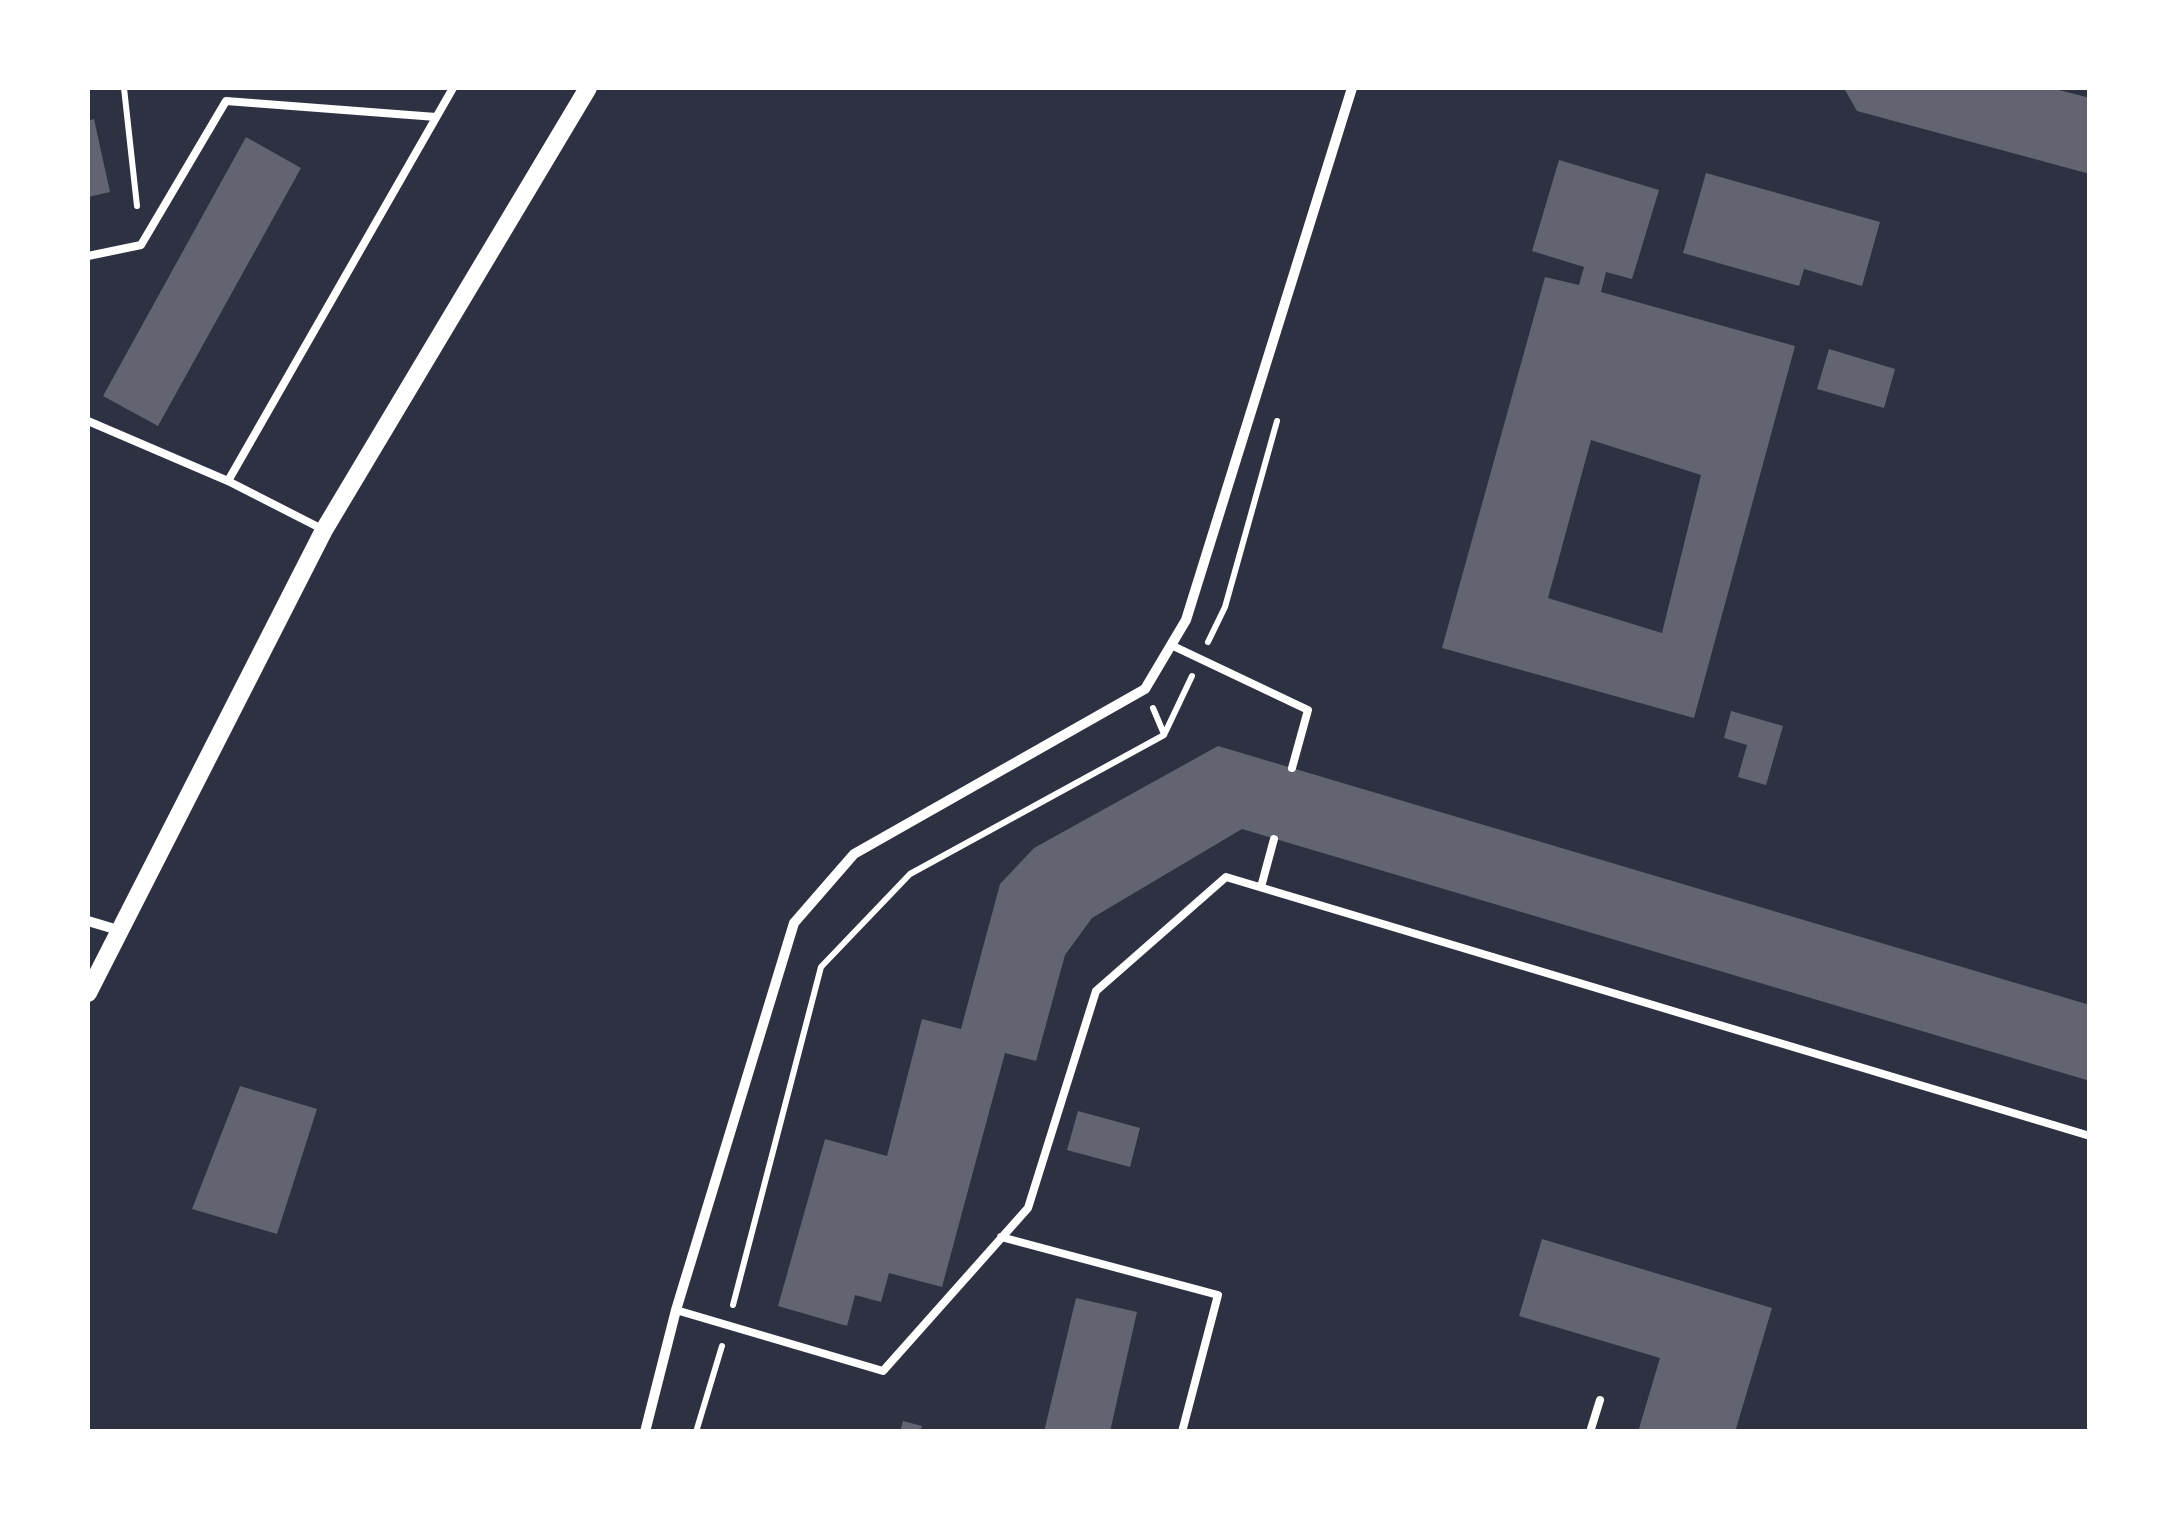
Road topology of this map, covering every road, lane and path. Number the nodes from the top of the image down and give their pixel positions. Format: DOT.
graph roads {
  1 [pos="124,88"];
  2 [pos="453,88"];
  3 [pos="588,88"];
  4 [pos="1352,88"];
  5 [pos="436,117"];
  6 [pos="141,245"];
  7 [pos="88,256"];
  8 [pos="88,421"];
  9 [pos="228,481"];
  10 [pos="324,530"];
  11 [pos="1171,644"];
  12 [pos="1164,735"];
  13 [pos="1292,768"];
  14 [pos="1274,838"];
  15 [pos="1261,887"];
  16 [pos="88,921"];
  17 [pos="118,930"];
  18 [pos="88,993"];
  19 [pos="2090,1136"];
  20 [pos="1002,1238"];
  21 [pos="676,1310"];
  22 [pos="728,1326"];
  23 [pos="1600,1400"];
  24 [pos="645,1432"];
  25 [pos="696,1432"];
  26 [pos="1182,1432"];
  27 [pos="1590,1432"];
  1 -- 6 [label="path"];
  2 -- 5 [label="lane"];
  3 -- 10 [label="street"];
  4 -- 11 [label="street"];
  5 -- 6 [label="lane"];
  5 -- 9 [label="lane"];
  6 -- 7 [label="lane"];
  8 -- 9 [label="lane"];
  9 -- 10 [label="lane"];
  10 -- 17 [label="street"];
  11 -- 13 [label="lane"];
  11 -- 21 [label="street"];
  12 -- 22 [label="path"];
  14 -- 15 [label="lane"];
  15 -- 19 [label="lane"];
  15 -- 20 [label="lane"];
  16 -- 17 [label="street"];
  17 -- 18 [label="street"];
  20 -- 22 [label="lane"];
  20 -- 26 [label="lane"];
  21 -- 22 [label="lane"];
  21 -- 24 [label="street"];
  22 -- 25 [label="path"];
  23 -- 27 [label="lane"];
}
